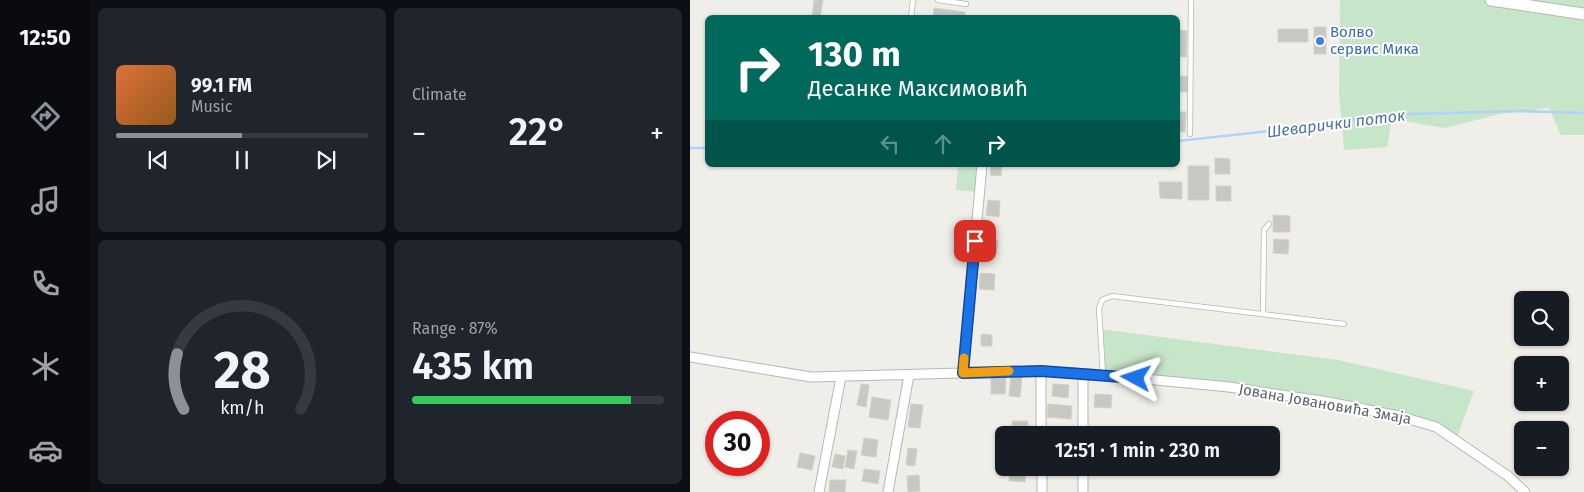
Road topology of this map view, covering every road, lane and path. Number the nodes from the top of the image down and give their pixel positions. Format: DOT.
graph roads {
  1 [pos="913,0"];
  2 [pos="938,0"];
  3 [pos="1191,0"];
  4 [pos="1491,0"];
  5 [pos="966,4"];
  6 [pos="1584,14"];
  7 [pos="911,15"];
  8 [pos="1190,134"];
  9 [pos="982,167"];
  10 [pos="1269,224"];
  11 [pos="1263,313"];
  12 [pos="1344,324"];
  13 [pos="690,357"];
  14 [pos="1041,371"];
  15 [pos="963,373"];
  16 [pos="909,375"];
  17 [pos="1083,375"];
  18 [pos="1103,375"];
  19 [pos="841,377"];
  20 [pos="1041,426"];
  21 [pos="1083,426"];
  22 [pos="1042,476"];
  23 [pos="1083,476"];
  24 [pos="819,492"];
  25 [pos="888,492"];
  26 [pos="1042,492"];
  27 [pos="1083,492"];
  28 [pos="1525,492"];
  1 -- 7 [label="lane"];
  2 -- 5 [label="lane"];
  3 -- 8 [label="lane"];
  4 -- 6 [label="main road"];
  9 -- 15 [label="street"];
  10 -- 11 [label="lane"];
  11 -- 12 [label="lane"];
  11 -- 18 [label="lane"];
  13 -- 19 [label="street, Јована Јовановића Змаја"];
  14 -- 15 [label="street, Јована Јовановића Змаја"];
  14 -- 17 [label="street, Јована Јовановића Змаја"];
  14 -- 20 [label="street"];
  15 -- 16 [label="street, Јована Јовановића Змаја"];
  16 -- 19 [label="street, Јована Јовановића Змаја"];
  16 -- 25 [label="street"];
  17 -- 18 [label="street, Јована Јовановића Змаја"];
  17 -- 21 [label="street"];
  18 -- 28 [label="street, Јована Јовановића Змаја"];
  19 -- 24 [label="street"];
  22 -- 26 [label="street"];
  23 -- 27 [label="street"];
}
